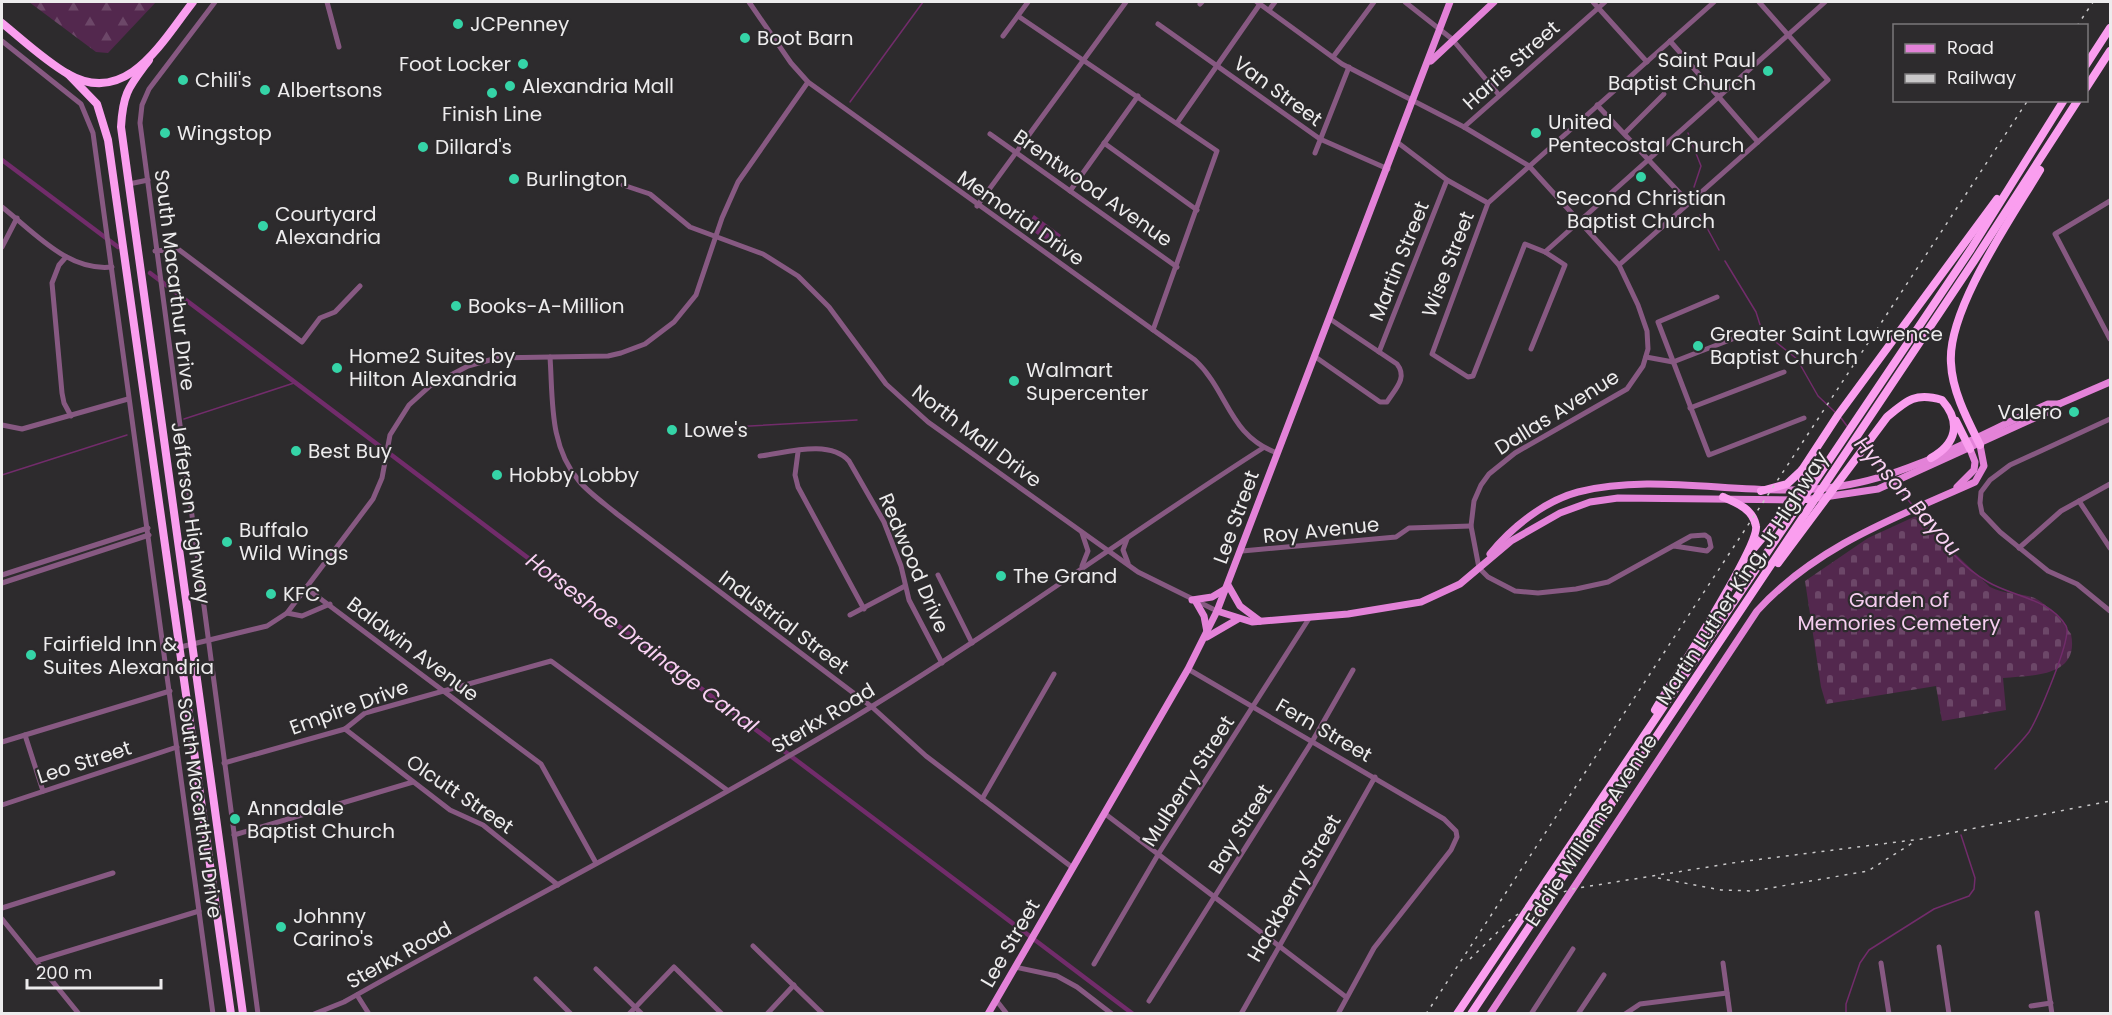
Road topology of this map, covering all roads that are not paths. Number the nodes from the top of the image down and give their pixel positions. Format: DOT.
graph roads {
  1 [pos="193,2"];
  2 [pos="215,2"];
  3 [pos="327,2"];
  4 [pos="749,2"];
  5 [pos="1028,2"];
  6 [pos="1126,2"];
  7 [pos="1275,2"];
  8 [pos="1374,2"];
  9 [pos="1406,2"];
  10 [pos="1450,2"];
  11 [pos="1494,2"];
  12 [pos="1593,2"];
  13 [pos="1605,2"];
  14 [pos="1714,2"];
  15 [pos="1759,2"];
  16 [pos="1825,2"];
  17 [pos="1259,3"];
  18 [pos="1599,8"];
  19 [pos="1269,10"];
  20 [pos="1018,16"];
  21 [pos="2,23"];
  22 [pos="1158,24"];
  23 [pos="1440,28"];
  24 [pos="2110,28"];
  25 [pos="1788,35"];
  26 [pos="1003,36"];
  27 [pos="1452,39"];
  28 [pos="2,41"];
  29 [pos="1670,41"];
  30 [pos="339,47"];
  31 [pos="2110,51"];
  32 [pos="1333,57"];
  33 [pos="149,60"];
  34 [pos="1083,60"];
  35 [pos="1647,62"];
  36 [pos="2088,62"];
  37 [pos="1217,65"];
  38 [pos="1348,67"];
  39 [pos="68,74"];
  40 [pos="808,82"];
  41 [pos="2088,86"];
  42 [pos="1418,87"];
  43 [pos="1664,94"];
  44 [pos="1499,95"];
  45 [pos="1138,96"];
  46 [pos="1719,97"];
  47 [pos="1413,99"];
  48 [pos="2063,102"];
  49 [pos="2079,102"];
  50 [pos="2079,102"];
  51 [pos="1597,105"];
  52 [pos="1177,123"];
  53 [pos="1464,127"];
  54 [pos="1625,133"];
  55 [pos="990,134"];
  56 [pos="1320,139"];
  57 [pos="1397,142"];
  58 [pos="1758,142"];
  59 [pos="1104,143"];
  60 [pos="1016,152"];
  61 [pos="1315,153"];
  62 [pos="111,159"];
  63 [pos="1648,159"];
  64 [pos="1529,166"];
  65 [pos="1388,169"];
  66 [pos="148,180"];
  67 [pos="1447,180"];
  68 [pos="114,184"];
  69 [pos="128,184"];
  70 [pos="623,185"];
  71 [pos="101,186"];
  72 [pos="2010,186"];
  73 [pos="1070,191"];
  74 [pos="2110,201"];
  75 [pos="1689,202"];
  76 [pos="1488,203"];
  77 [pos="977,206"];
  78 [pos="2,207"];
  79 [pos="1197,210"];
  80 [pos="17,219"];
  81 [pos="1579,220"];
  82 [pos="716,236"];
  83 [pos="2,248"];
  84 [pos="155,251"];
  85 [pos="1545,252"];
  86 [pos="66,257"];
  87 [pos="1618,265"];
  88 [pos="112,267"];
  89 [pos="1177,267"];
  90 [pos="360,286"];
  91 [pos="1717,297"];
  92 [pos="1330,320"];
  93 [pos="1153,330"];
  94 [pos="1740,336"];
  95 [pos="2110,339"];
  96 [pos="1531,349"];
  97 [pos="1379,352"];
  98 [pos="1314,356"];
  99 [pos="550,357"];
  100 [pos="1646,357"];
  101 [pos="1673,362"];
  102 [pos="1784,372"];
  103 [pos="2110,382"];
  104 [pos="128,399"];
  105 [pos="2059,404"];
  106 [pos="1690,408"];
  107 [pos="71,416"];
  108 [pos="1803,418"];
  109 [pos="1954,418"];
  110 [pos="2014,419"];
  111 [pos="2110,419"];
  112 [pos="2,425"];
  113 [pos="2018,427"];
  114 [pos="1976,436"];
  115 [pos="1966,441"];
  116 [pos="1980,445"];
  117 [pos="1263,448"];
  118 [pos="1970,449"];
  119 [pos="798,452"];
  120 [pos="1277,453"];
  121 [pos="760,456"];
  122 [pos="1931,458"];
  123 [pos="1802,470"];
  124 [pos="2110,484"];
  125 [pos="1761,491"];
  126 [pos="1725,493"];
  127 [pos="1807,493"];
  128 [pos="1945,496"];
  129 [pos="1797,500"];
  130 [pos="2079,501"];
  131 [pos="1471,526"];
  132 [pos="148,528"];
  133 [pos="1081,532"];
  134 [pos="149,535"];
  135 [pos="1130,535"];
  136 [pos="110,544"];
  137 [pos="1674,546"];
  138 [pos="2019,548"];
  139 [pos="2110,548"];
  140 [pos="89,549"];
  141 [pos="1107,550"];
  142 [pos="1242,551"];
  143 [pos="90,555"];
  144 [pos="78,556"];
  145 [pos="1742,564"];
  146 [pos="35,565"];
  147 [pos="1130,567"];
  148 [pos="1479,568"];
  149 [pos="1080,569"];
  150 [pos="37,572"];
  151 [pos="2,575"];
  152 [pos="938,575"];
  153 [pos="2,583"];
  154 [pos="905,586"];
  155 [pos="1228,587"];
  156 [pos="306,588"];
  157 [pos="1194,601"];
  158 [pos="330,604"];
  159 [pos="864,609"];
  160 [pos="1217,611"];
  161 [pos="2110,611"];
  162 [pos="1739,612"];
  163 [pos="287,613"];
  164 [pos="850,615"];
  165 [pos="1310,617"];
  166 [pos="1240,618"];
  167 [pos="1260,621"];
  168 [pos="1206,636"];
  169 [pos="208,642"];
  170 [pos="972,643"];
  171 [pos="194,645"];
  172 [pos="180,648"];
  173 [pos="164,651"];
  174 [pos="942,663"];
  175 [pos="1188,669"];
  176 [pos="1353,670"];
  177 [pos="1054,674"];
  178 [pos="170,691"];
  179 [pos="443,691"];
  180 [pos="872,707"];
  181 [pos="1253,707"];
  182 [pos="345,729"];
  183 [pos="25,735"];
  184 [pos="1312,741"];
  185 [pos="2,742"];
  186 [pos="177,747"];
  187 [pos="224,763"];
  188 [pos="1375,777"];
  189 [pos="413,782"];
  190 [pos="1613,782"];
  191 [pos="727,790"];
  192 [pos="43,791"];
  193 [pos="982,800"];
  194 [pos="2,805"];
  195 [pos="1104,813"];
  196 [pos="234,835"];
  197 [pos="1159,853"];
  198 [pos="596,863"];
  199 [pos="1073,868"];
  200 [pos="113,873"];
  201 [pos="558,885"];
  202 [pos="1215,897"];
  203 [pos="2,908"];
  204 [pos="199,911"];
  205 [pos="2037,913"];
  206 [pos="2,919"];
  207 [pos="1278,945"];
  208 [pos="753,946"];
  209 [pos="1939,947"];
  210 [pos="1574,949"];
  211 [pos="36,961"];
  212 [pos="1723,963"];
  213 [pos="1881,963"];
  214 [pos="1094,964"];
  215 [pos="1015,967"];
  216 [pos="596,969"];
  217 [pos="1604,975"];
  218 [pos="536,979"];
  219 [pos="794,985"];
  220 [pos="1727,993"];
  221 [pos="357,995"];
  222 [pos="1346,997"];
  223 [pos="996,1000"];
  224 [pos="1149,1001"];
  225 [pos="2050,1003"];
  226 [pos="2031,1006"];
  227 [pos="635,1007"];
  228 [pos="79,1014"];
  229 [pos="213,1014"];
  230 [pos="231,1014"];
  231 [pos="243,1014"];
  232 [pos="258,1014"];
  233 [pos="314,1014"];
  234 [pos="369,1014"];
  235 [pos="572,1014"];
  236 [pos="629,1014"];
  237 [pos="642,1014"];
  238 [pos="722,1014"];
  239 [pos="767,1014"];
  240 [pos="823,1014"];
  241 [pos="988,1014"];
  242 [pos="1006,1014"];
  243 [pos="1112,1014"];
  244 [pos="1241,1014"];
  245 [pos="1338,1014"];
  246 [pos="1457,1014"];
  247 [pos="1471,1014"];
  248 [pos="1490,1014"];
  249 [pos="1531,1014"];
  250 [pos="1578,1014"];
  251 [pos="1625,1014"];
  252 [pos="1730,1014"];
  253 [pos="1888,1014"];
  254 [pos="1949,1014"];
  255 [pos="2052,1014"];
  1 -- 33 [label="highway, Jefferson Highway"];
  2 -- 66 [label="street, South Macarthur Drive"];
  3 -- 30 [label="street"];
  4 -- 40 [label="street, Memorial Drive"];
  5 -- 20 [label="street"];
  6 -- 34 [label="street"];
  7 -- 19 [label="street"];
  8 -- 32 [label="street"];
  9 -- 23 [label="street"];
  10 -- 23 [label="main road, Lee Street"];
  11 -- 27 [label="main road"];
  12 -- 18 [label="street"];
  13 -- 18 [label="street, Harris Street"];
  14 -- 29 [label="street, Wise Street"];
  15 -- 25 [label="street"];
  16 -- 25 [label="street"];
  17 -- 19 [label="street"];
  17 -- 37 [label="street"];
  18 -- 35 [label="street"];
  18 -- 44 [label="street, Harris Street"];
  19 -- 32 [label="street"];
  20 -- 26 [label="street"];
  20 -- 34 [label="street"];
  21 -- 39 [label="highway"];
  22 -- 37 [label="street, Van Street"];
  23 -- 27 [label="street"];
  23 -- 42 [label="main road, Lee Street"];
  24 -- 36 [label="highway"];
  25 -- 46 [label="street"];
  25 -- 58 [label="street"];
  27 -- 42 [label="main road"];
  27 -- 44 [label="street"];
  28 -- 71 [label="street, South Macarthur Drive"];
  29 -- 35 [label="street, Wise Street"];
  29 -- 46 [label="street"];
  31 -- 41 [label="highway"];
  32 -- 38 [label="street"];
  33 -- 39 [label="highway"];
  33 -- 69 [label="highway, Jefferson Highway"];
  34 -- 45 [label="street"];
  34 -- 60 [label="street"];
  35 -- 51 [label="street, Wise Street"];
  37 -- 52 [label="street"];
  37 -- 56 [label="street, Van Street"];
  38 -- 47 [label="street"];
  38 -- 56 [label="street"];
  39 -- 62 [label="highway, Jefferson Highway"];
  40 -- 77 [label="street, Memorial Drive"];
  40 -- 82 [label="street"];
  42 -- 47 [label="main road, Lee Street"];
  43 -- 54 [label="street"];
  44 -- 53 [label="street, Harris Street"];
  45 -- 52 [label="street"];
  45 -- 59 [label="street"];
  46 -- 58 [label="street"];
  46 -- 63 [label="street"];
  47 -- 53 [label="street"];
  47 -- 57 [label="main road, Lee Street"];
  48 -- 72 [label="highway, Martin Luther King, Jr Highway"];
  49 -- 162 [label="highway, Martin Luther King, Jr Highway"];
  50 -- 114 [label="highway"];
  51 -- 54 [label="street"];
  51 -- 64 [label="street, Wise Street"];
  52 -- 79 [label="street"];
  53 -- 64 [label="street"];
  54 -- 63 [label="street"];
  55 -- 60 [label="street, Brentwood Avenue"];
  56 -- 61 [label="street"];
  56 -- 65 [label="street, Van Street"];
  57 -- 65 [label="main road, Lee Street"];
  57 -- 67 [label="street"];
  58 -- 75 [label="street"];
  59 -- 73 [label="street"];
  59 -- 79 [label="street"];
  60 -- 73 [label="street, Brentwood Avenue"];
  60 -- 77 [label="street"];
  62 -- 68 [label="highway, Jefferson Highway"];
  62 -- 69 [label="highway"];
  63 -- 75 [label="street"];
  63 -- 81 [label="street"];
  64 -- 76 [label="street, Wise Street"];
  64 -- 81 [label="street"];
  65 -- 92 [label="main road, Lee Street"];
  66 -- 69 [label="street"];
  66 -- 84 [label="street, South Macarthur Drive"];
  67 -- 76 [label="street"];
  67 -- 97 [label="street, Martin Street"];
  68 -- 71 [label="street"];
  68 -- 172 [label="highway, Jefferson Highway"];
  69 -- 171 [label="highway, Jefferson Highway"];
  70 -- 82 [label="street, North Mall Drive"];
  71 -- 88 [label="street, South Macarthur Drive"];
  72 -- 123 [label="highway"];
  72 -- 190 [label="highway, Martin Luther King, Jr Highway"];
  73 -- 89 [label="street, Brentwood Avenue"];
  74 -- 95 [label="street"];
  75 -- 87 [label="street"];
  76 -- 85 [label="street, Wise Street"];
  77 -- 93 [label="street, Memorial Drive"];
  78 -- 80 [label="street"];
  79 -- 89 [label="street"];
  80 -- 83 [label="street"];
  80 -- 86 [label="street"];
  81 -- 85 [label="street"];
  81 -- 87 [label="street"];
  82 -- 99 [label="street"];
  82 -- 133 [label="street, North Mall Drive"];
  84 -- 90 [label="street"];
  84 -- 169 [label="street, South Macarthur Drive"];
  85 -- 96 [label="street"];
  86 -- 88 [label="street"];
  86 -- 107 [label="street"];
  87 -- 100 [label="street"];
  88 -- 104 [label="street, South Macarthur Drive"];
  89 -- 93 [label="street"];
  91 -- 101 [label="street"];
  92 -- 97 [label="street"];
  92 -- 98 [label="main road, Lee Street"];
  93 -- 117 [label="street, Memorial Drive"];
  94 -- 101 [label="street"];
  97 -- 98 [label="street"];
  98 -- 120 [label="main road, Lee Street"];
  99 -- 156 [label="street"];
  99 -- 180 [label="street, Industrial Street"];
  100 -- 101 [label="street"];
  100 -- 131 [label="street, Dallas Avenue"];
  101 -- 106 [label="street"];
  102 -- 106 [label="street"];
  103 -- 105 [label="main road"];
  104 -- 107 [label="street"];
  104 -- 132 [label="street, South Macarthur Drive"];
  105 -- 110 [label="main road"];
  105 -- 113 [label="main road"];
  106 -- 108 [label="street"];
  107 -- 112 [label="street"];
  109 -- 115 [label="highway"];
  109 -- 122 [label="highway"];
  109 -- 162 [label="highway"];
  110 -- 113 [label="main road"];
  110 -- 114 [label="main road"];
  111 -- 138 [label="street"];
  113 -- 116 [label="main road"];
  114 -- 115 [label="main road"];
  114 -- 116 [label="highway"];
  115 -- 118 [label="highway"];
  115 -- 122 [label="main road"];
  116 -- 118 [label="main road"];
  116 -- 128 [label="main road, Eddie Williams Avenue"];
  117 -- 120 [label="street, Memorial Drive"];
  117 -- 135 [label="street, Sterkx Road"];
  118 -- 127 [label="main road"];
  118 -- 128 [label="main road, Eddie Williams Avenue"];
  119 -- 121 [label="street, Redwood Drive"];
  119 -- 154 [label="street, Redwood Drive"];
  119 -- 159 [label="street"];
  120 -- 142 [label="main road, Lee Street"];
  122 -- 127 [label="main road"];
  123 -- 125 [label="highway"];
  123 -- 127 [label="highway"];
  124 -- 130 [label="street"];
  125 -- 126 [label="main road"];
  125 -- 127 [label="main road"];
  126 -- 129 [label="main road"];
  126 -- 145 [label="highway"];
  126 -- 148 [label="main road"];
  126 -- 148 [label="main road"];
  127 -- 129 [label="highway"];
  128 -- 248 [label="main road, Eddie Williams Avenue"];
  129 -- 145 [label="highway"];
  130 -- 138 [label="street"];
  130 -- 139 [label="street"];
  131 -- 142 [label="street, Roy Avenue"];
  131 -- 148 [label="street, Dallas Avenue"];
  132 -- 134 [label="street, South Macarthur Drive"];
  132 -- 136 [label="street"];
  133 -- 141 [label="street, North Mall Drive"];
  133 -- 149 [label="street"];
  134 -- 136 [label="street"];
  134 -- 173 [label="street, South Macarthur Drive"];
  135 -- 141 [label="street, Sterkx Road"];
  135 -- 147 [label="street"];
  136 -- 140 [label="street"];
  136 -- 143 [label="street"];
  137 -- 137 [label="street"];
  137 -- 148 [label="street"];
  138 -- 161 [label="street"];
  140 -- 143 [label="street"];
  140 -- 144 [label="street"];
  141 -- 147 [label="street, North Mall Drive"];
  141 -- 149 [label="street, Sterkx Road"];
  142 -- 155 [label="main road, Lee Street"];
  143 -- 144 [label="street"];
  144 -- 146 [label="street"];
  144 -- 150 [label="street"];
  145 -- 190 [label="highway"];
  146 -- 150 [label="street"];
  146 -- 151 [label="street"];
  147 -- 157 [label="street, North Mall Drive"];
  148 -- 165 [label="main road"];
  149 -- 170 [label="street, Sterkx Road"];
  150 -- 153 [label="street"];
  152 -- 170 [label="street"];
  154 -- 159 [label="street"];
  154 -- 174 [label="street, Redwood Drive"];
  155 -- 157 [label="main road"];
  155 -- 160 [label="main road, Lee Street"];
  155 -- 167 [label="main road"];
  156 -- 158 [label="street, Baldwin Avenue"];
  156 -- 163 [label="street"];
  157 -- 160 [label="street, North Mall Drive"];
  157 -- 168 [label="main road"];
  158 -- 163 [label="street"];
  158 -- 179 [label="street, Baldwin Avenue"];
  159 -- 164 [label="street"];
  160 -- 166 [label="main road"];
  160 -- 168 [label="main road, Lee Street"];
  162 -- 247 [label="highway, Martin Luther King, Jr Highway"];
  163 -- 169 [label="street"];
  165 -- 167 [label="main road"];
  165 -- 181 [label="street, Mulberry Street"];
  166 -- 167 [label="main road"];
  166 -- 168 [label="main road"];
  168 -- 175 [label="main road, Lee Street"];
  169 -- 171 [label="street"];
  169 -- 187 [label="street, South Macarthur Drive"];
  170 -- 174 [label="street, Sterkx Road"];
  171 -- 172 [label="street"];
  171 -- 231 [label="highway, Jefferson Highway"];
  172 -- 173 [label="street"];
  172 -- 230 [label="highway, Jefferson Highway"];
  173 -- 178 [label="street, South Macarthur Drive"];
  174 -- 180 [label="street, Sterkx Road"];
  175 -- 181 [label="street, Fern Street"];
  175 -- 195 [label="main road, Lee Street"];
  176 -- 184 [label="street, Bay Street"];
  177 -- 193 [label="street"];
  178 -- 183 [label="street"];
  178 -- 186 [label="street, South Macarthur Drive"];
  179 -- 182 [label="street, Empire Drive"];
  179 -- 191 [label="street, Empire Drive"];
  179 -- 198 [label="street, Baldwin Avenue"];
  180 -- 191 [label="street, Sterkx Road"];
  180 -- 193 [label="street, Industrial Street"];
  181 -- 184 [label="street, Fern Street"];
  181 -- 197 [label="street, Mulberry Street"];
  182 -- 187 [label="street, Empire Drive"];
  182 -- 189 [label="street, Olcutt Street"];
  183 -- 185 [label="street"];
  183 -- 192 [label="street"];
  184 -- 188 [label="street, Fern Street"];
  184 -- 202 [label="street, Bay Street"];
  186 -- 192 [label="street, Leo Street"];
  186 -- 204 [label="street, South Macarthur Drive"];
  187 -- 196 [label="street, South Macarthur Drive"];
  188 -- 207 [label="street, Hackberry Street"];
  188 -- 222 [label="street, Fern Street"];
  189 -- 196 [label="street"];
  189 -- 201 [label="street, Olcutt Street"];
  190 -- 246 [label="highway, Martin Luther King, Jr Highway"];
  191 -- 198 [label="street, Sterkx Road"];
  192 -- 194 [label="street, Leo Street"];
  193 -- 199 [label="street, Industrial Street"];
  195 -- 197 [label="street"];
  195 -- 199 [label="main road, Lee Street"];
  196 -- 232 [label="street, South Macarthur Drive"];
  197 -- 202 [label="street"];
  197 -- 214 [label="street, Mulberry Street"];
  198 -- 201 [label="street, Sterkx Road"];
  199 -- 215 [label="main road, Lee Street"];
  200 -- 203 [label="street"];
  201 -- 221 [label="street, Sterkx Road"];
  202 -- 207 [label="street"];
  202 -- 224 [label="street, Bay Street"];
  204 -- 211 [label="street"];
  204 -- 229 [label="street, South Macarthur Drive"];
  205 -- 225 [label="street"];
  206 -- 211 [label="street"];
  207 -- 222 [label="street"];
  207 -- 244 [label="street, Hackberry Street"];
  208 -- 219 [label="street"];
  209 -- 254 [label="street"];
  210 -- 249 [label="street"];
  211 -- 228 [label="street"];
  212 -- 220 [label="street"];
  213 -- 253 [label="street"];
  215 -- 223 [label="main road, Lee Street"];
  215 -- 243 [label="street"];
  216 -- 227 [label="street"];
  217 -- 250 [label="street"];
  218 -- 235 [label="street"];
  219 -- 239 [label="street"];
  219 -- 240 [label="street"];
  220 -- 251 [label="street"];
  220 -- 252 [label="street"];
  221 -- 233 [label="street, Sterkx Road"];
  221 -- 234 [label="street"];
  222 -- 245 [label="street"];
  223 -- 241 [label="main road, Lee Street"];
  223 -- 242 [label="street"];
  225 -- 226 [label="street"];
  225 -- 255 [label="street"];
  227 -- 236 [label="street"];
  227 -- 237 [label="street"];
  227 -- 238 [label="street"];
}
